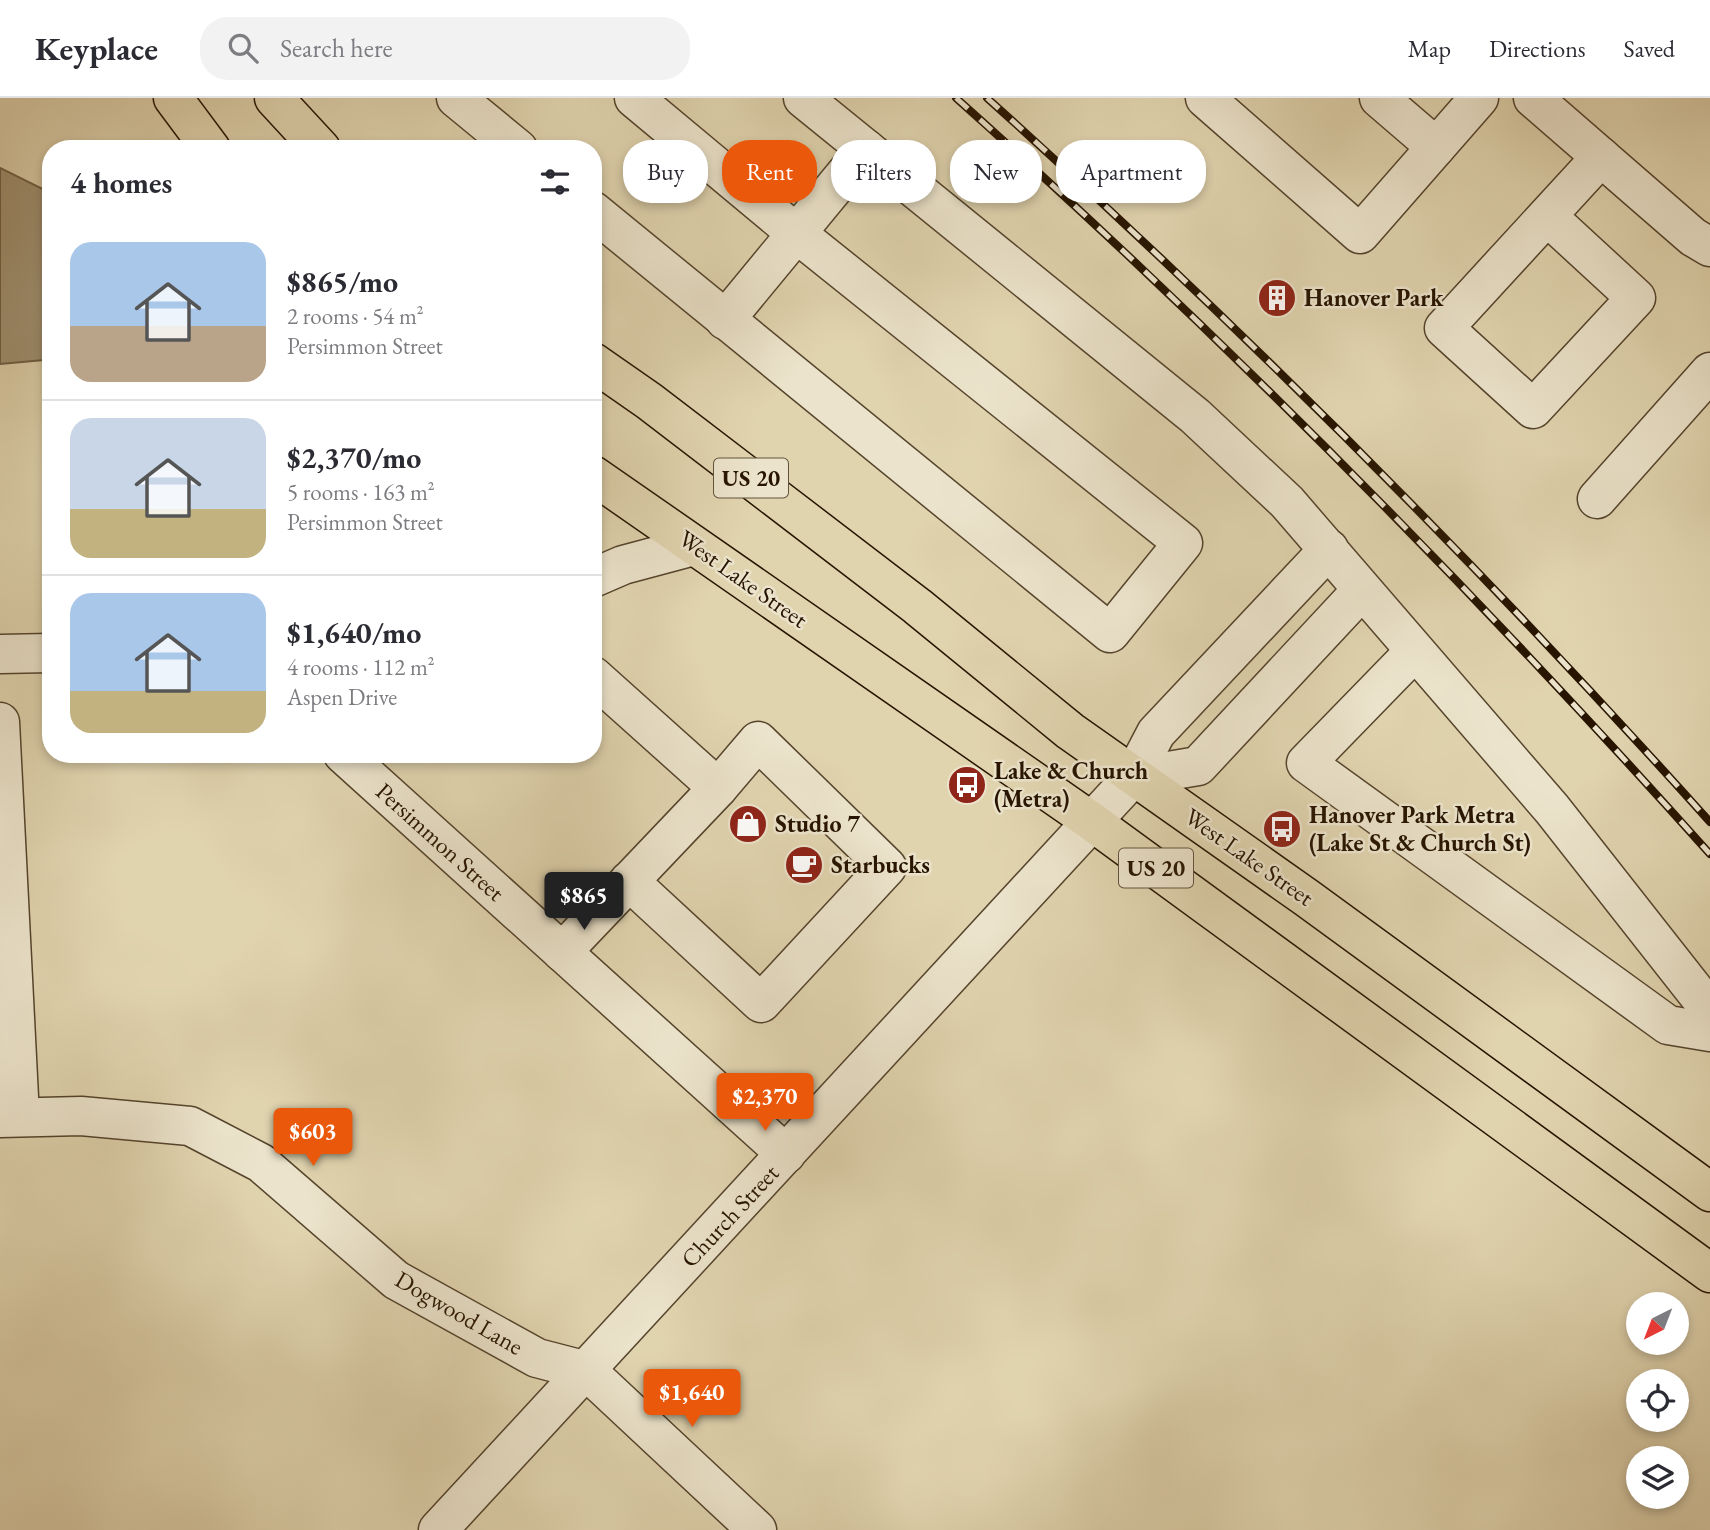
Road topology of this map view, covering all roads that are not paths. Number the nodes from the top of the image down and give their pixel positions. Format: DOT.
graph roads {
  1 [pos="173,98"];
  2 [pos="274,98"];
  3 [pos="456,98"];
  4 [pos="634,98"];
  5 [pos="803,98"];
  6 [pos="1205,98"];
  7 [pos="1379,98"];
  8 [pos="1479,98"];
  9 [pos="1533,98"];
  10 [pos="204,140"];
  11 [pos="313,140"];
  12 [pos="507,140"];
  13 [pos="855,140"];
  14 [pos="1436,147"];
  15 [pos="1601,157"];
  16 [pos="831,191"];
  17 [pos="933,203"];
  18 [pos="1547,216"];
  19 [pos="602,218"];
  20 [pos="796,233"];
  21 [pos="1710,247"];
  22 [pos="726,320"];
  23 [pos="602,368"];
  24 [pos="1710,372"];
  25 [pos="602,481"];
  26 [pos="1597,499"];
  27 [pos="694,545"];
  28 [pos="1329,549"];
  29 [pos="602,574"];
  30 [pos="1362,590"];
  31 [pos="1415,651"];
  32 [pos="42,653"];
  33 [pos="0,654"];
  34 [pos="602,684"];
  35 [pos="0,722"];
  36 [pos="353,763"];
  37 [pos="1133,776"];
  38 [pos="718,788"];
  39 [pos="1091,821"];
  40 [pos="629,881"];
  41 [pos="562,952"];
  42 [pos="1710,1010"];
  43 [pos="1710,1032"];
  44 [pos="10,1117"];
  45 [pos="786,1154"];
  46 [pos="1710,1192"];
  47 [pos="1710,1273"];
  48 [pos="587,1371"];
  49 [pos="438,1530"];
  50 [pos="757,1530"];
  1 -- 10 [label="highway"];
  2 -- 11 [label="highway"];
  3 -- 12 [label="street"];
  4 -- 20 [label="street"];
  5 -- 13 [label="street"];
  6 -- 14 [label="street"];
  7 -- 14 [label="street"];
  8 -- 14 [label="street"];
  9 -- 15 [label="street"];
  15 -- 18 [label="street"];
  15 -- 21 [label="street"];
  16 -- 20 [label="street"];
  17 -- 28 [label="street"];
  18 -- 18 [label="street"];
  19 -- 22 [label="street"];
  20 -- 22 [label="street"];
  20 -- 22 [label="street"];
  23 -- 37 [label="highway, West Lake Street / US 20"];
  24 -- 26 [label="street"];
  25 -- 27 [label="highway, West Lake Street / US 20"];
  27 -- 29 [label="street"];
  27 -- 39 [label="highway, West Lake Street / US 20"];
  28 -- 30 [label="street"];
  28 -- 37 [label="street, Church Street"];
  30 -- 31 [label="street"];
  30 -- 37 [label="street"];
  31 -- 42 [label="street"];
  31 -- 43 [label="street"];
  32 -- 33 [label="street"];
  34 -- 38 [label="street"];
  35 -- 44 [label="street"];
  36 -- 41 [label="street, Persimmon Street"];
  37 -- 39 [label="street, Church Street"];
  37 -- 46 [label="highway, West Lake Street / US 20"];
  38 -- 40 [label="street"];
  38 -- 40 [label="street"];
  39 -- 45 [label="street, Church Street"];
  39 -- 47 [label="highway, West Lake Street / US 20"];
  40 -- 41 [label="street"];
  41 -- 45 [label="street, Persimmon Street"];
  44 -- 48 [label="street, Dogwood Lane"];
  45 -- 48 [label="street, Church Street"];
  48 -- 49 [label="street, Church Street"];
  48 -- 50 [label="street"];
}
